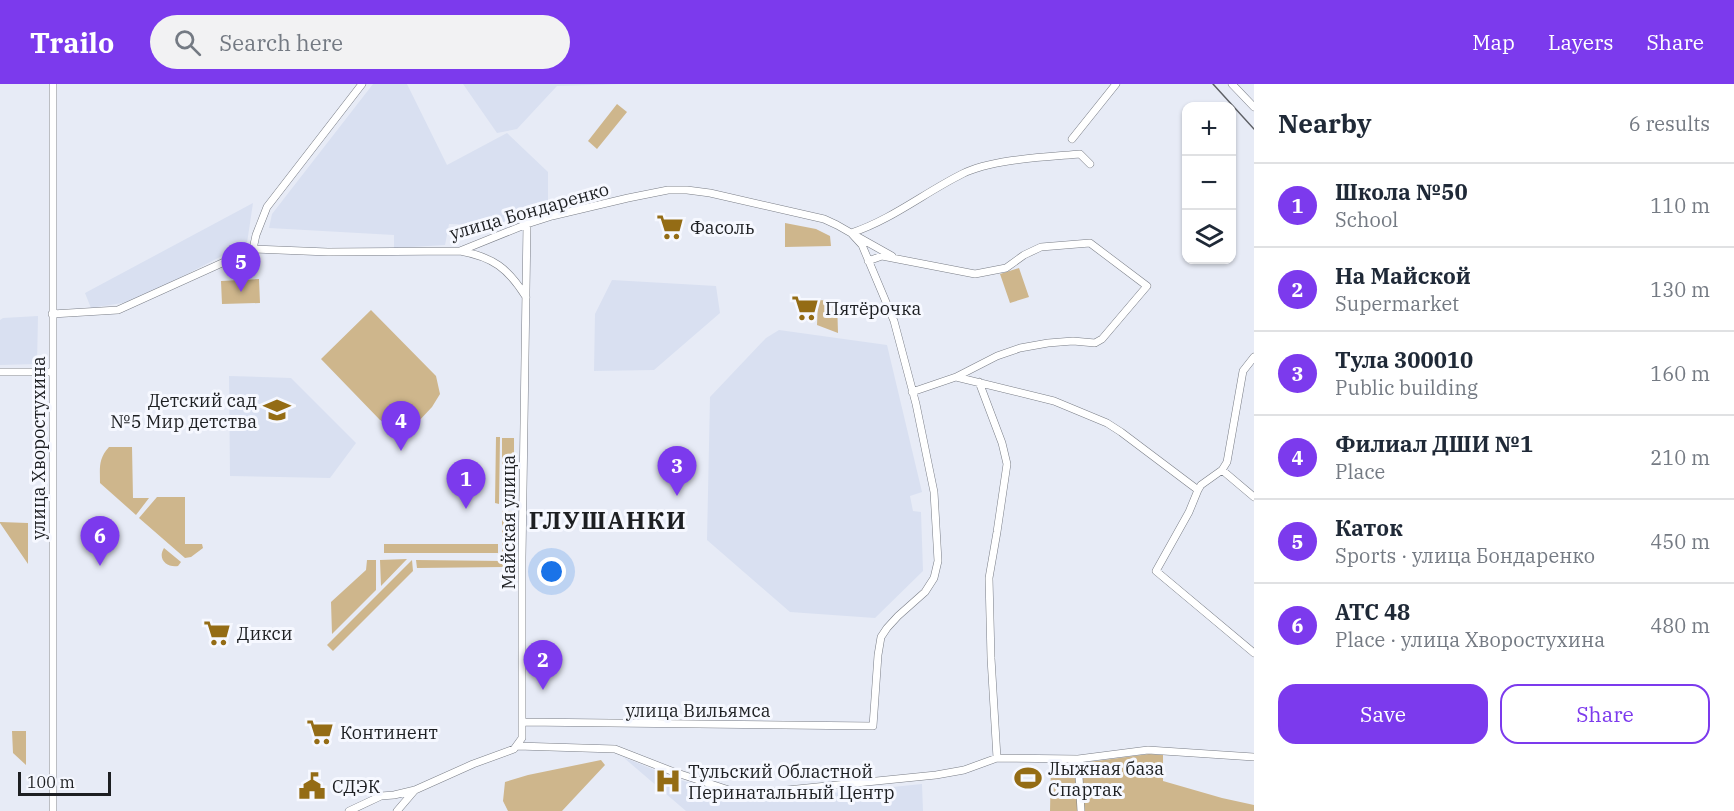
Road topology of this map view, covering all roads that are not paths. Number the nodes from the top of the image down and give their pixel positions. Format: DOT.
graph roads {
  1 [pos="52,84"];
  2 [pos="362,84"];
  3 [pos="1116,84"];
  4 [pos="1232,84"];
  5 [pos="1254,107"];
  6 [pos="1072,139"];
  7 [pos="1090,164"];
  8 [pos="527,224"];
  9 [pos="851,233"];
  10 [pos="253,249"];
  11 [pos="460,251"];
  12 [pos="896,258"];
  13 [pos="868,261"];
  14 [pos="526,297"];
  15 [pos="52,314"];
  16 [pos="1254,357"];
  17 [pos="0,372"];
  18 [pos="52,372"];
  19 [pos="956,377"];
  20 [pos="980,382"];
  21 [pos="912,392"];
  22 [pos="1222,470"];
  23 [pos="1198,490"];
  24 [pos="1254,497"];
  25 [pos="1254,653"];
  26 [pos="523,722"];
  27 [pos="518,746"];
  28 [pos="1254,757"];
  29 [pos="997,758"];
  30 [pos="1078,759"];
  31 [pos="416,790"];
  32 [pos="394,795"];
  33 [pos="53,811"];
  34 [pos="349,811"];
  35 [pos="396,811"];
  36 [pos="1081,811"];
  1 -- 15 [label="street, улица Хворостухина"];
  2 -- 10 [label="street"];
  3 -- 6 [label="street"];
  4 -- 5 [label="street"];
  7 -- 9 [label="street"];
  8 -- 9 [label="street, улица Бондаренко"];
  8 -- 11 [label="street, улица Бондаренко"];
  8 -- 14 [label="street, Майская улица"];
  9 -- 12 [label="street, улица Бондаренко"];
  9 -- 13 [label="street"];
  10 -- 11 [label="street, улица Бондаренко"];
  10 -- 15 [label="street, улица Бондаренко"];
  11 -- 14 [label="street"];
  12 -- 13 [label="street"];
  12 -- 19 [label="street"];
  13 -- 21 [label="street"];
  14 -- 26 [label="street, Майская улица"];
  15 -- 18 [label="street, улица Хворостухина"];
  16 -- 22 [label="street"];
  17 -- 18 [label="street"];
  18 -- 33 [label="street, улица Хворостухина"];
  19 -- 20 [label="street"];
  19 -- 21 [label="street"];
  20 -- 23 [label="street"];
  20 -- 29 [label="street"];
  21 -- 26 [label="street, улица Вильямса"];
  22 -- 23 [label="street"];
  22 -- 24 [label="street"];
  23 -- 25 [label="street"];
  26 -- 27 [label="street, Майская улица"];
  27 -- 29 [label="street"];
  27 -- 31 [label="street"];
  28 -- 30 [label="street"];
  29 -- 30 [label="street"];
  30 -- 36 [label="street"];
  31 -- 32 [label="street"];
  31 -- 35 [label="street"];
  32 -- 34 [label="street"];
  32 -- 35 [label="street"];
}
